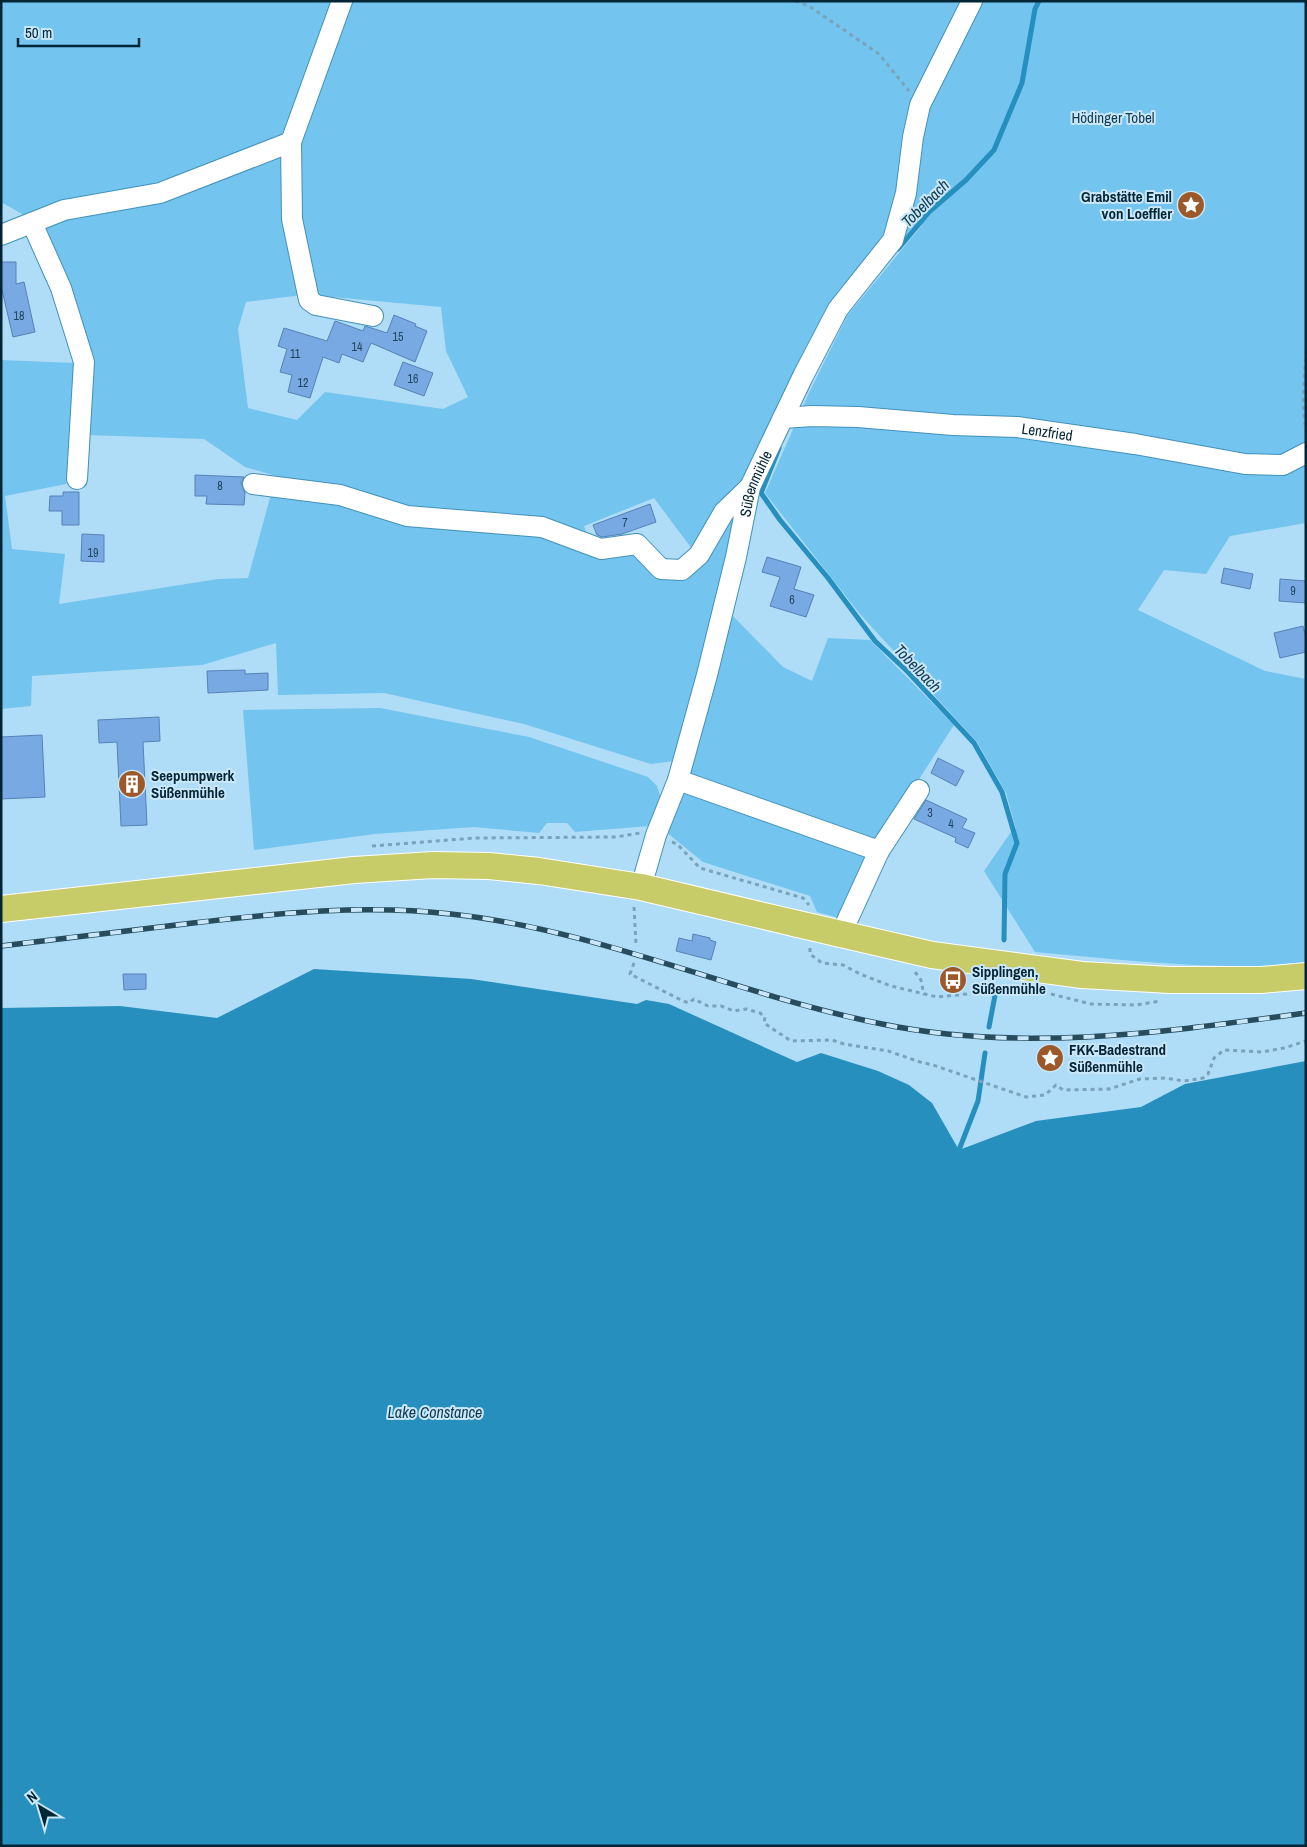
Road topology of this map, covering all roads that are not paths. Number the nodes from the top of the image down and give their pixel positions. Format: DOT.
graph roads {
  1 [pos="342,1"];
  2 [pos="972,1"];
  3 [pos="291,142"];
  4 [pos="32,223"];
  5 [pos="1,234"];
  6 [pos="373,316"];
  7 [pos="783,418"];
  8 [pos="1306,453"];
  9 [pos="77,479"];
  10 [pos="253,484"];
  11 [pos="750,487"];
  12 [pos="678,780"];
  13 [pos="919,790"];
  14 [pos="878,851"];
  15 [pos="642,887"];
  16 [pos="1,909"];
  17 [pos="841,934"];
  18 [pos="1306,976"];
  1 -- 3 [label="street"];
  2 -- 7 [label="street, Süßenmühle"];
  3 -- 4 [label="street"];
  3 -- 6 [label="street"];
  4 -- 5 [label="street"];
  4 -- 9 [label="street"];
  7 -- 8 [label="street, Lenzfried"];
  7 -- 11 [label="street, Süßenmühle"];
  10 -- 11 [label="street"];
  11 -- 12 [label="street, Süßenmühle"];
  12 -- 14 [label="street"];
  12 -- 15 [label="street, Süßenmühle"];
  13 -- 14 [label="street"];
  14 -- 17 [label="street"];
  15 -- 16 [label="main road"];
  15 -- 17 [label="main road, bridge"];
  17 -- 18 [label="main road"];
}
